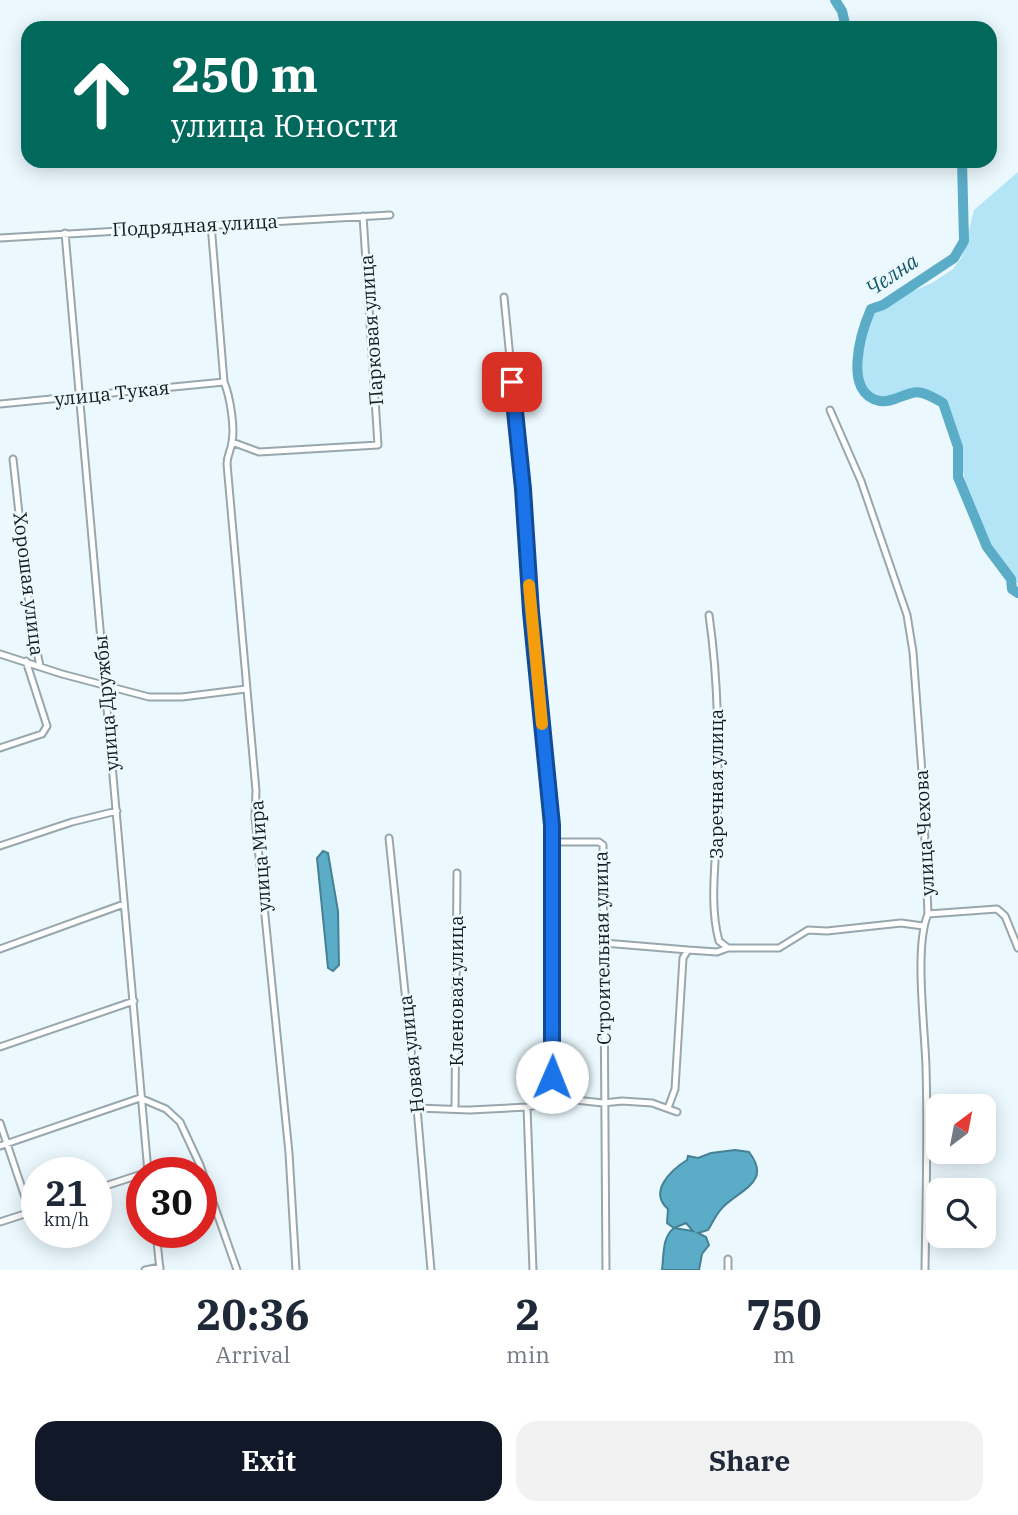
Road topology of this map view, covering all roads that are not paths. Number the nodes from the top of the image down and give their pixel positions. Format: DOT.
graph roads {
  1 [pos="390,215"];
  2 [pos="363,216"];
  3 [pos="211,224"];
  4 [pos="65,233"];
  5 [pos="0,237"];
  6 [pos="504,297"];
  7 [pos="224,382"];
  8 [pos="80,397"];
  9 [pos="0,404"];
  10 [pos="830,410"];
  11 [pos="232,442"];
  12 [pos="13,459"];
  13 [pos="709,615"];
  14 [pos="0,654"];
  15 [pos="26,661"];
  16 [pos="40,666"];
  17 [pos="106,686"];
  18 [pos="246,689"];
  19 [pos="0,748"];
  20 [pos="117,811"];
  21 [pos="388,838"];
  22 [pos="553,842"];
  23 [pos="0,846"];
  24 [pos="457,873"];
  25 [pos="124,904"];
  26 [pos="928,914"];
  27 [pos="923,926"];
  28 [pos="604,943"];
  29 [pos="728,948"];
  30 [pos="1018,948"];
  31 [pos="0,949"];
  32 [pos="688,950"];
  33 [pos="134,1001"];
  34 [pos="0,1046"];
  35 [pos="141,1098"];
  36 [pos="555,1100"];
  37 [pos="603,1103"];
  38 [pos="527,1107"];
  39 [pos="417,1108"];
  40 [pos="668,1108"];
  41 [pos="455,1110"];
  42 [pos="677,1112"];
  43 [pos="0,1123"];
  44 [pos="7,1143"];
  45 [pos="0,1146"];
  46 [pos="145,1157"];
  47 [pos="21,1178"];
  48 [pos="21,1215"];
  49 [pos="0,1222"];
  50 [pos="158,1248"];
  51 [pos="728,1259"];
  52 [pos="160,1269"];
  53 [pos="145,1270"];
  54 [pos="237,1270"];
  55 [pos="296,1270"];
  56 [pos="430,1270"];
  57 [pos="533,1270"];
  58 [pos="606,1270"];
  59 [pos="728,1270"];
  60 [pos="925,1270"];
  1 -- 2 [label="street, Подрядная улица"];
  2 -- 3 [label="street, Подрядная улица"];
  2 -- 11 [label="street, Парковая улица"];
  3 -- 4 [label="street, Подрядная улица"];
  3 -- 7 [label="street, улица Мира"];
  4 -- 5 [label="street, Подрядная улица"];
  4 -- 8 [label="street, улица Дружбы"];
  6 -- 22 [label="street"];
  7 -- 8 [label="street, улица Тукая"];
  7 -- 11 [label="street, улица Мира"];
  8 -- 9 [label="street, улица Тукая"];
  8 -- 17 [label="street, улица Дружбы"];
  10 -- 26 [label="street, улица Чехова"];
  11 -- 18 [label="street, улица Мира"];
  12 -- 16 [label="street, Хорошая улица"];
  13 -- 29 [label="street, Заречная улица"];
  14 -- 15 [label="street"];
  15 -- 16 [label="street"];
  15 -- 19 [label="street"];
  16 -- 17 [label="street"];
  17 -- 18 [label="street"];
  17 -- 20 [label="street, улица Дружбы"];
  18 -- 55 [label="street, улица Мира"];
  20 -- 23 [label="street"];
  20 -- 25 [label="street, улица Дружбы"];
  21 -- 39 [label="street, Новая улица"];
  22 -- 28 [label="street, Строительная улица"];
  22 -- 36 [label="street"];
  24 -- 41 [label="street, Кленовая улица"];
  25 -- 31 [label="street"];
  25 -- 33 [label="street, улица Дружбы"];
  26 -- 27 [label="street, улица Чехова"];
  26 -- 30 [label="street"];
  27 -- 29 [label="street"];
  27 -- 60 [label="street, улица Чехова"];
  28 -- 32 [label="street"];
  28 -- 37 [label="street, Строительная улица"];
  29 -- 32 [label="street"];
  32 -- 40 [label="street"];
  33 -- 34 [label="street"];
  33 -- 35 [label="street, улица Дружбы"];
  35 -- 44 [label="street"];
  35 -- 46 [label="street, улица Дружбы"];
  35 -- 54 [label="street"];
  36 -- 37 [label="street"];
  36 -- 38 [label="street"];
  37 -- 40 [label="street"];
  37 -- 58 [label="street, Строительная улица"];
  38 -- 41 [label="street"];
  38 -- 57 [label="street"];
  39 -- 41 [label="street"];
  39 -- 56 [label="street, Новая улица"];
  40 -- 42 [label="street"];
  43 -- 44 [label="street"];
  44 -- 45 [label="street"];
  44 -- 47 [label="street"];
  48 -- 49 [label="street"];
  50 -- 52 [label="street"];
  51 -- 59 [label="street"];
  52 -- 53 [label="street"];
}
